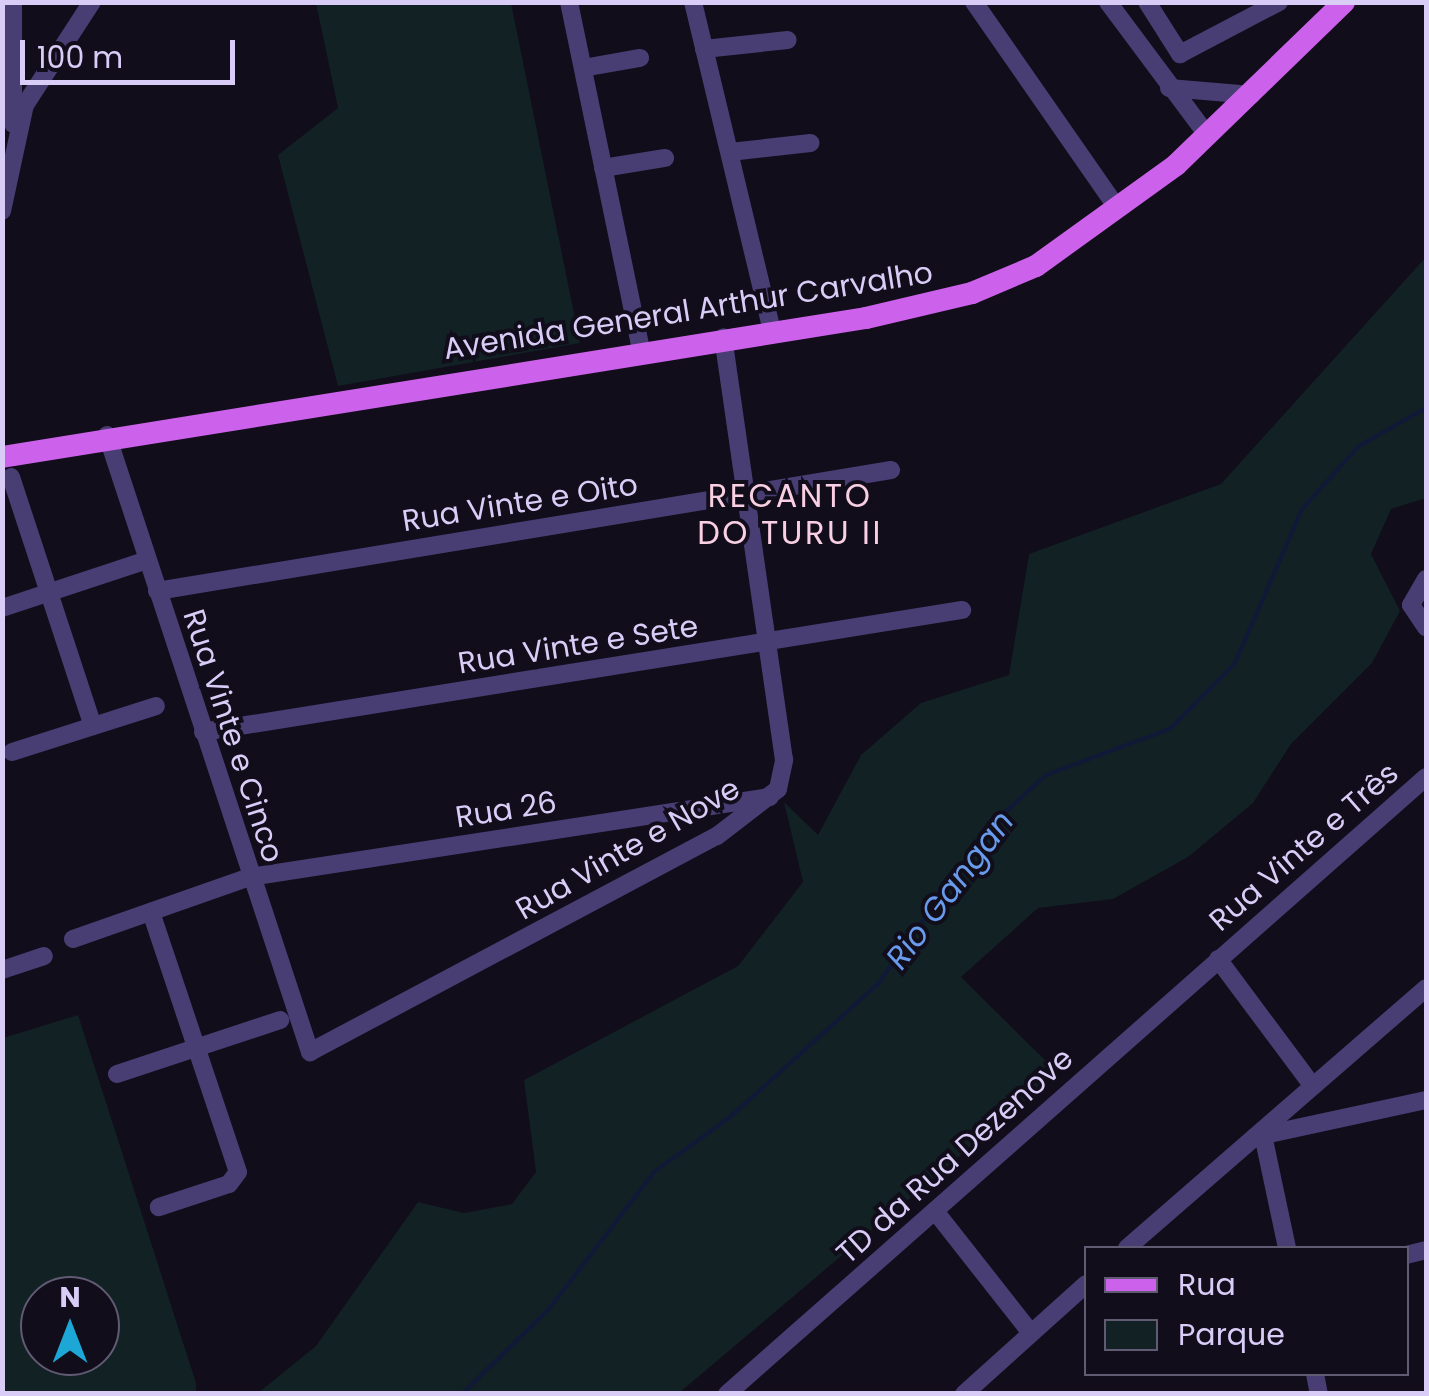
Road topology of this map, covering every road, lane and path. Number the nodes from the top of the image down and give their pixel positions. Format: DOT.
graph roads {
  1 [pos="13,2"];
  2 [pos="92,2"];
  3 [pos="570,2"];
  4 [pos="693,2"];
  5 [pos="974,2"];
  6 [pos="1108,2"];
  7 [pos="1147,2"];
  8 [pos="1279,2"];
  9 [pos="1344,2"];
  10 [pos="788,40"];
  11 [pos="704,49"];
  12 [pos="640,58"];
  13 [pos="583,68"];
  14 [pos="1168,88"];
  15 [pos="1252,96"];
  16 [pos="14,134"];
  17 [pos="1208,136"];
  18 [pos="810,143"];
  19 [pos="730,152"];
  20 [pos="665,158"];
  21 [pos="603,168"];
  22 [pos="2,210"];
  23 [pos="1118,210"];
  24 [pos="772,330"];
  25 [pos="723,337"];
  26 [pos="641,349"];
  27 [pos="107,435"];
  28 [pos="7,467"];
  29 [pos="892,470"];
  30 [pos="742,493"];
  31 [pos="147,560"];
  32 [pos="1426,580"];
  33 [pos="158,591"];
  34 [pos="49,592"];
  35 [pos="2,608"];
  36 [pos="962,610"];
  37 [pos="1426,627"];
  38 [pos="764,644"];
  39 [pos="156,706"];
  40 [pos="93,726"];
  41 [pos="203,732"];
  42 [pos="12,752"];
  43 [pos="1426,777"];
  44 [pos="770,796"];
  45 [pos="250,877"];
  46 [pos="151,912"];
  47 [pos="73,939"];
  48 [pos="44,956"];
  49 [pos="1218,959"];
  50 [pos="2,970"];
  51 [pos="1426,988"];
  52 [pos="280,1020"];
  53 [pos="197,1047"];
  54 [pos="310,1052"];
  55 [pos="117,1074"];
  56 [pos="1312,1085"];
  57 [pos="1426,1100"];
  58 [pos="1259,1136"];
  59 [pos="159,1207"];
  60 [pos="936,1211"];
  61 [pos="1129,1246"];
  62 [pos="1287,1246"];
  63 [pos="1084,1286"];
  64 [pos="1030,1333"];
  65 [pos="986,1372"];
  66 [pos="728,1394"];
  67 [pos="964,1394"];
  68 [pos="992,1394"];
  1 -- 16 [label="street"];
  2 -- 16 [label="street"];
  3 -- 13 [label="street"];
  4 -- 11 [label="street"];
  5 -- 23 [label="street"];
  6 -- 14 [label="street"];
  7 -- 8 [label="street"];
  9 -- 15 [label="main road, Avenida General Arthur Carvalho"];
  10 -- 11 [label="street"];
  11 -- 19 [label="street"];
  12 -- 13 [label="street"];
  13 -- 21 [label="street"];
  14 -- 15 [label="street"];
  14 -- 17 [label="street"];
  15 -- 17 [label="main road, Avenida General Arthur Carvalho"];
  16 -- 22 [label="street"];
  17 -- 23 [label="main road, Avenida General Arthur Carvalho"];
  18 -- 19 [label="street"];
  19 -- 24 [label="street"];
  20 -- 21 [label="street"];
  21 -- 26 [label="street"];
  23 -- 24 [label="main road, Avenida General Arthur Carvalho"];
  24 -- 25 [label="main road, Avenida General Arthur Carvalho"];
  25 -- 26 [label="main road, Avenida General Arthur Carvalho"];
  25 -- 30 [label="street, Rua Vinte e Nove"];
  26 -- 27 [label="main road, Avenida General Arthur Carvalho"];
  27 -- 28 [label="main road, Avenida General Arthur Carvalho"];
  27 -- 31 [label="street, Rua Vinte e Cinco"];
  28 -- 34 [label="street"];
  29 -- 30 [label="street, Rua Vinte e Oito"];
  30 -- 33 [label="street, Rua Vinte e Oito"];
  30 -- 38 [label="street, Rua Vinte e Nove"];
  31 -- 33 [label="street, Rua Vinte e Cinco"];
  31 -- 34 [label="street"];
  32 -- 37 [label="street"];
  33 -- 41 [label="street, Rua Vinte e Cinco"];
  34 -- 35 [label="street"];
  34 -- 40 [label="street"];
  36 -- 38 [label="street, Rua Vinte e Sete"];
  38 -- 41 [label="street, Rua Vinte e Sete"];
  38 -- 44 [label="street, Rua Vinte e Nove"];
  39 -- 40 [label="street"];
  40 -- 42 [label="street"];
  41 -- 45 [label="street, Rua Vinte e Cinco"];
  43 -- 49 [label="street, Rua Vinte e Três"];
  44 -- 45 [label="street, Rua 26"];
  44 -- 54 [label="street, Rua Vinte e Nove"];
  45 -- 46 [label="street, Rua 26"];
  45 -- 54 [label="street, Rua Vinte e Cinco"];
  46 -- 47 [label="street, Rua 26"];
  46 -- 53 [label="street"];
  48 -- 50 [label="street"];
  49 -- 56 [label="street"];
  49 -- 60 [label="street, TD da Rua Dezenove"];
  51 -- 56 [label="street"];
  52 -- 53 [label="street"];
  53 -- 55 [label="street"];
  53 -- 59 [label="street"];
  56 -- 58 [label="street"];
  57 -- 58 [label="street"];
  58 -- 61 [label="street"];
  58 -- 62 [label="street"];
  60 -- 64 [label="street"];
  60 -- 66 [label="street, TD da Rua Dezenove"];
  63 -- 64 [label="street"];
  64 -- 65 [label="street"];
  65 -- 67 [label="street"];
  65 -- 68 [label="street"];
}
